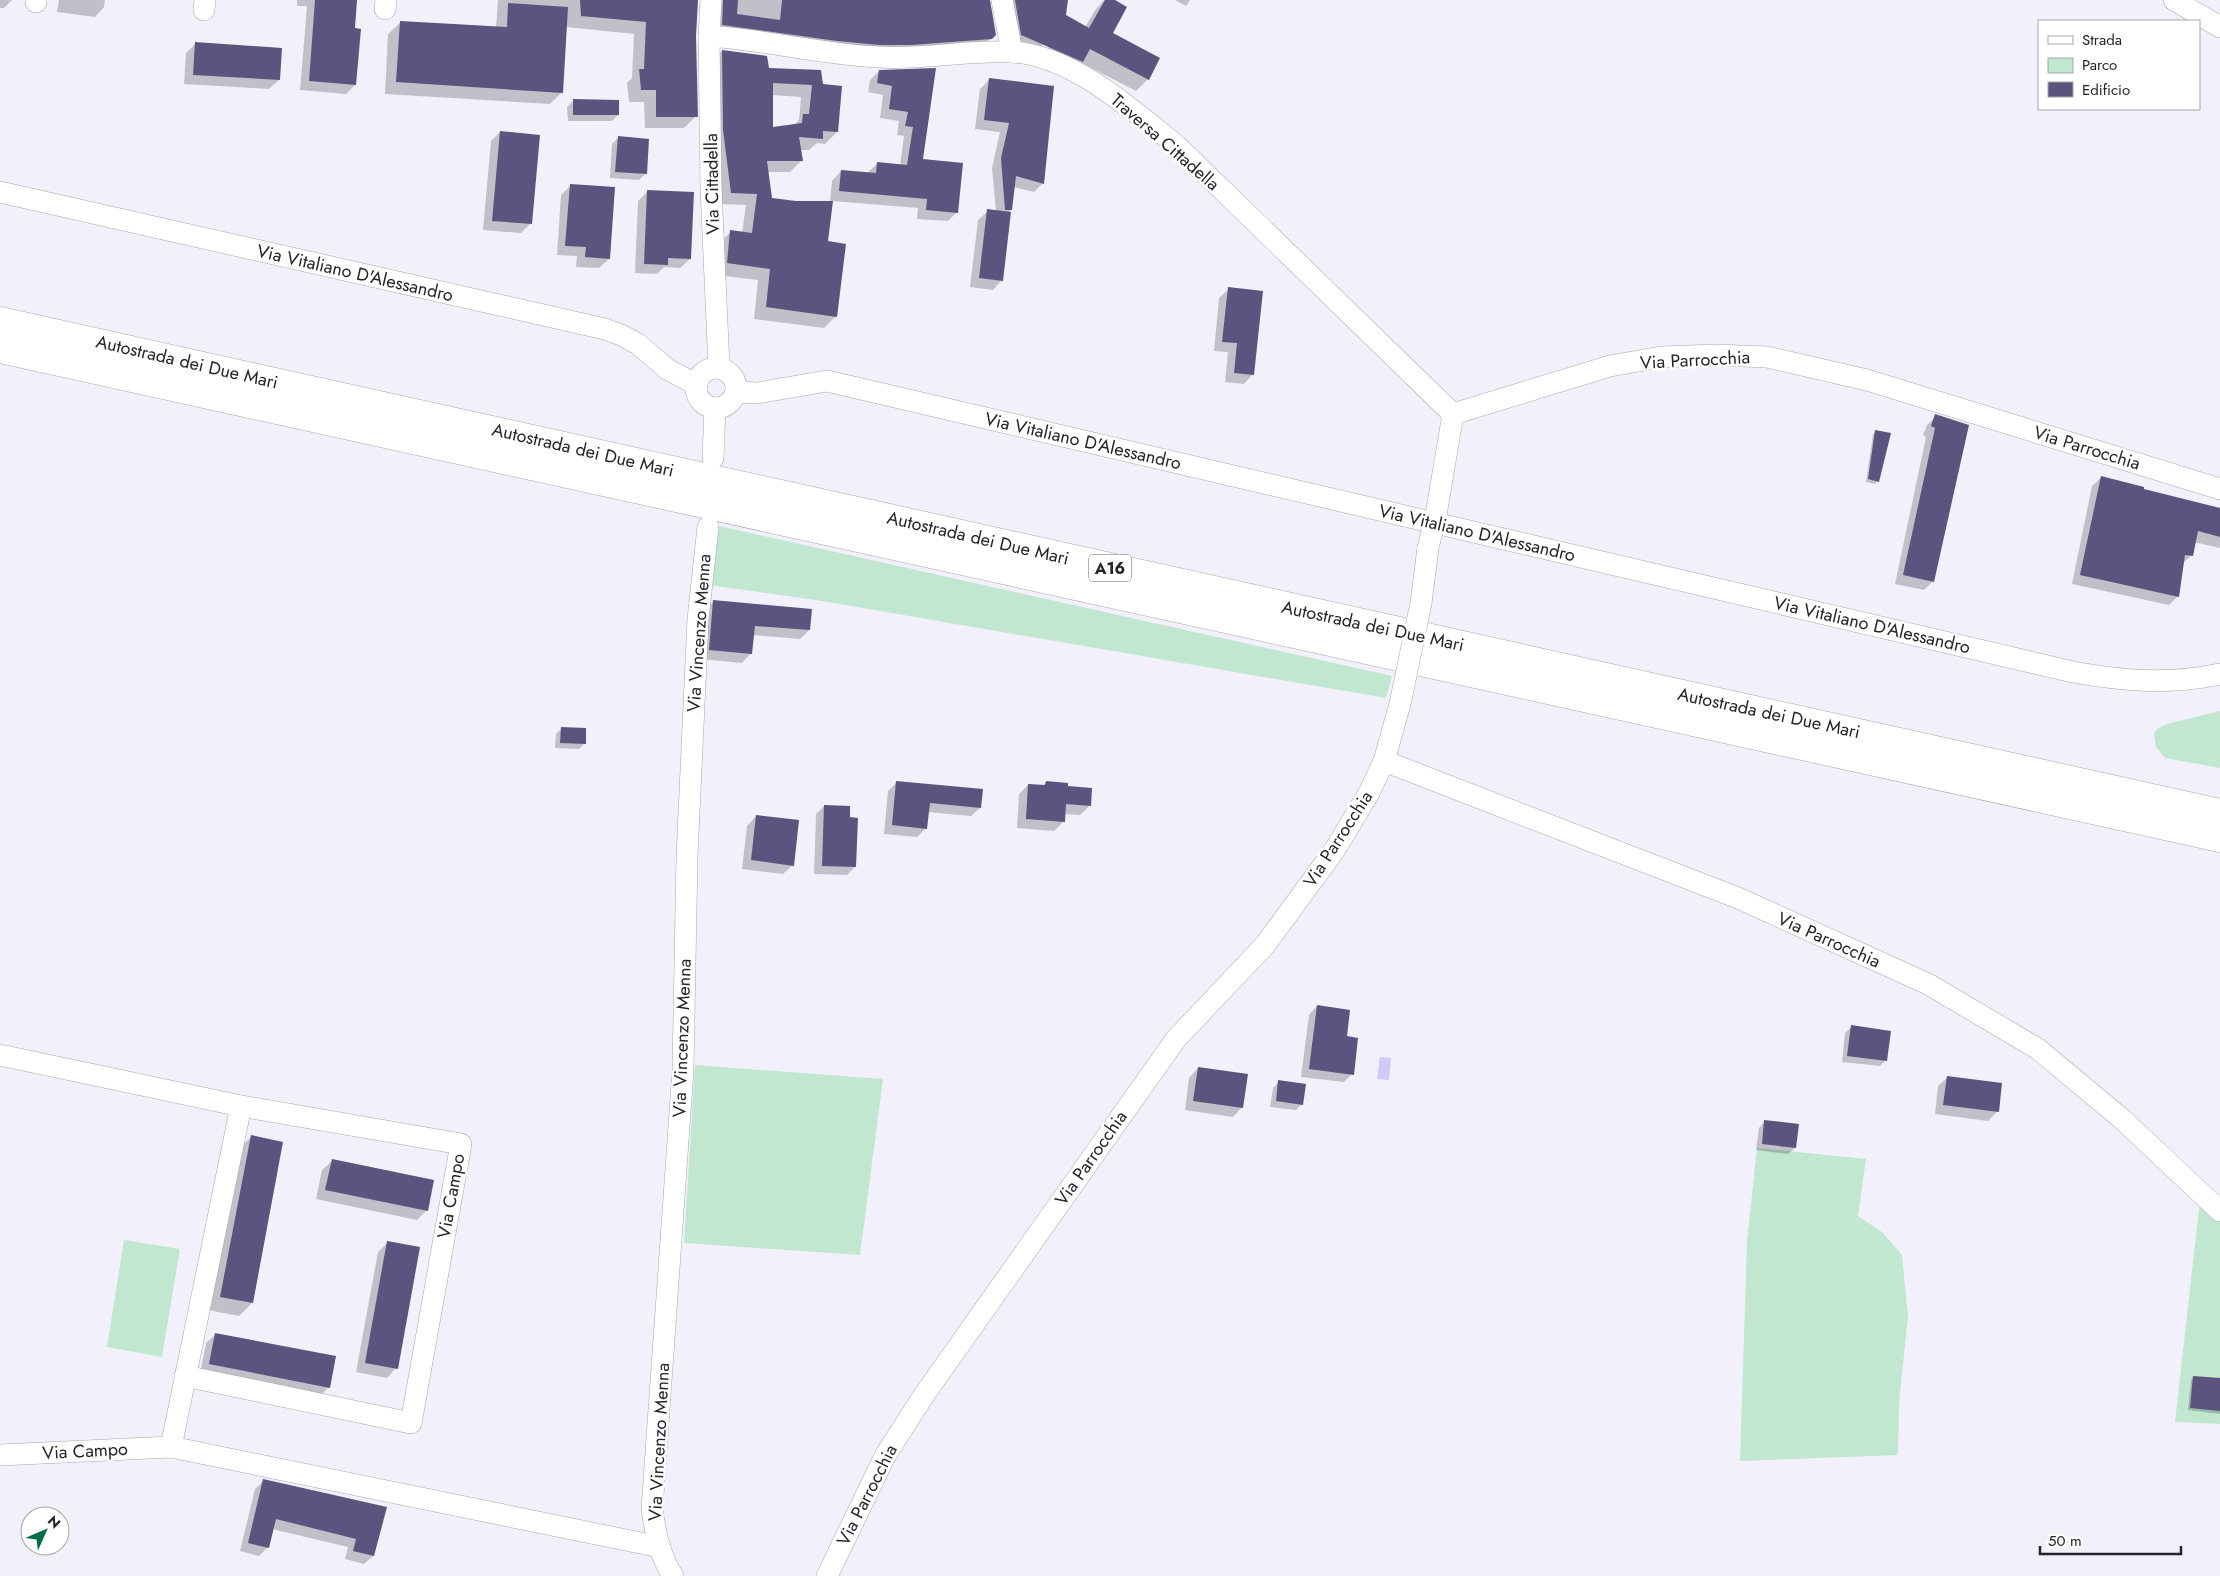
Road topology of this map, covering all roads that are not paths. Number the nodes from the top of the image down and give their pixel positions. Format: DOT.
graph roads {
  1 [pos="711,0"];
  2 [pos="1002,0"];
  3 [pos="2174,0"];
  4 [pos="2220,28"];
  5 [pos="709,36"];
  6 [pos="1012,52"];
  7 [pos="0,192"];
  8 [pos="0,320"];
  9 [pos="0,349"];
  10 [pos="718,368"];
  11 [pos="697,384"];
  12 [pos="736,392"];
  13 [pos="715,408"];
  14 [pos="1453,414"];
  15 [pos="713,458"];
  16 [pos="2220,489"];
  17 [pos="708,527"];
  18 [pos="2220,674"];
  19 [pos="1384,761"];
  20 [pos="2220,811"];
  21 [pos="2220,838"];
  22 [pos="0,1055"];
  23 [pos="241,1106"];
  24 [pos="2220,1211"];
  25 [pos="186,1376"];
  26 [pos="171,1447"];
  27 [pos="0,1455"];
  28 [pos="660,1547"];
  29 [pos="673,1576"];
  30 [pos="827,1576"];
  1 -- 5 [label="street, Via Cittadella"];
  2 -- 6 [label="street"];
  3 -- 4 [label="street"];
  5 -- 6 [label="street, Traversa Cittadella"];
  5 -- 10 [label="street, Via Cittadella"];
  6 -- 14 [label="street, Traversa Cittadella"];
  7 -- 11 [label="street, Via Vitaliano D'Alessandro"];
  8 -- 20 [label="highway, Autostrada dei Due Mari / A16"];
  9 -- 21 [label="highway, Autostrada dei Due Mari / A16"];
  10 -- 11 [label="street"];
  10 -- 12 [label="street"];
  11 -- 13 [label="street"];
  12 -- 13 [label="street"];
  12 -- 18 [label="street, Via Vitaliano D'Alessandro"];
  13 -- 15 [label="street"];
  14 -- 16 [label="street, Via Parrocchia"];
  14 -- 19 [label="street, Via Parrocchia, bridge"];
  17 -- 28 [label="street, Via Vincenzo Menna"];
  19 -- 24 [label="street, Via Parrocchia"];
  19 -- 30 [label="street, Via Parrocchia"];
  22 -- 23 [label="street"];
  23 -- 25 [label="street"];
  23 -- 25 [label="street, Via Campo"];
  25 -- 26 [label="street"];
  26 -- 27 [label="street, Via Campo"];
  26 -- 28 [label="street, Via Campo"];
  28 -- 29 [label="street"];
}
